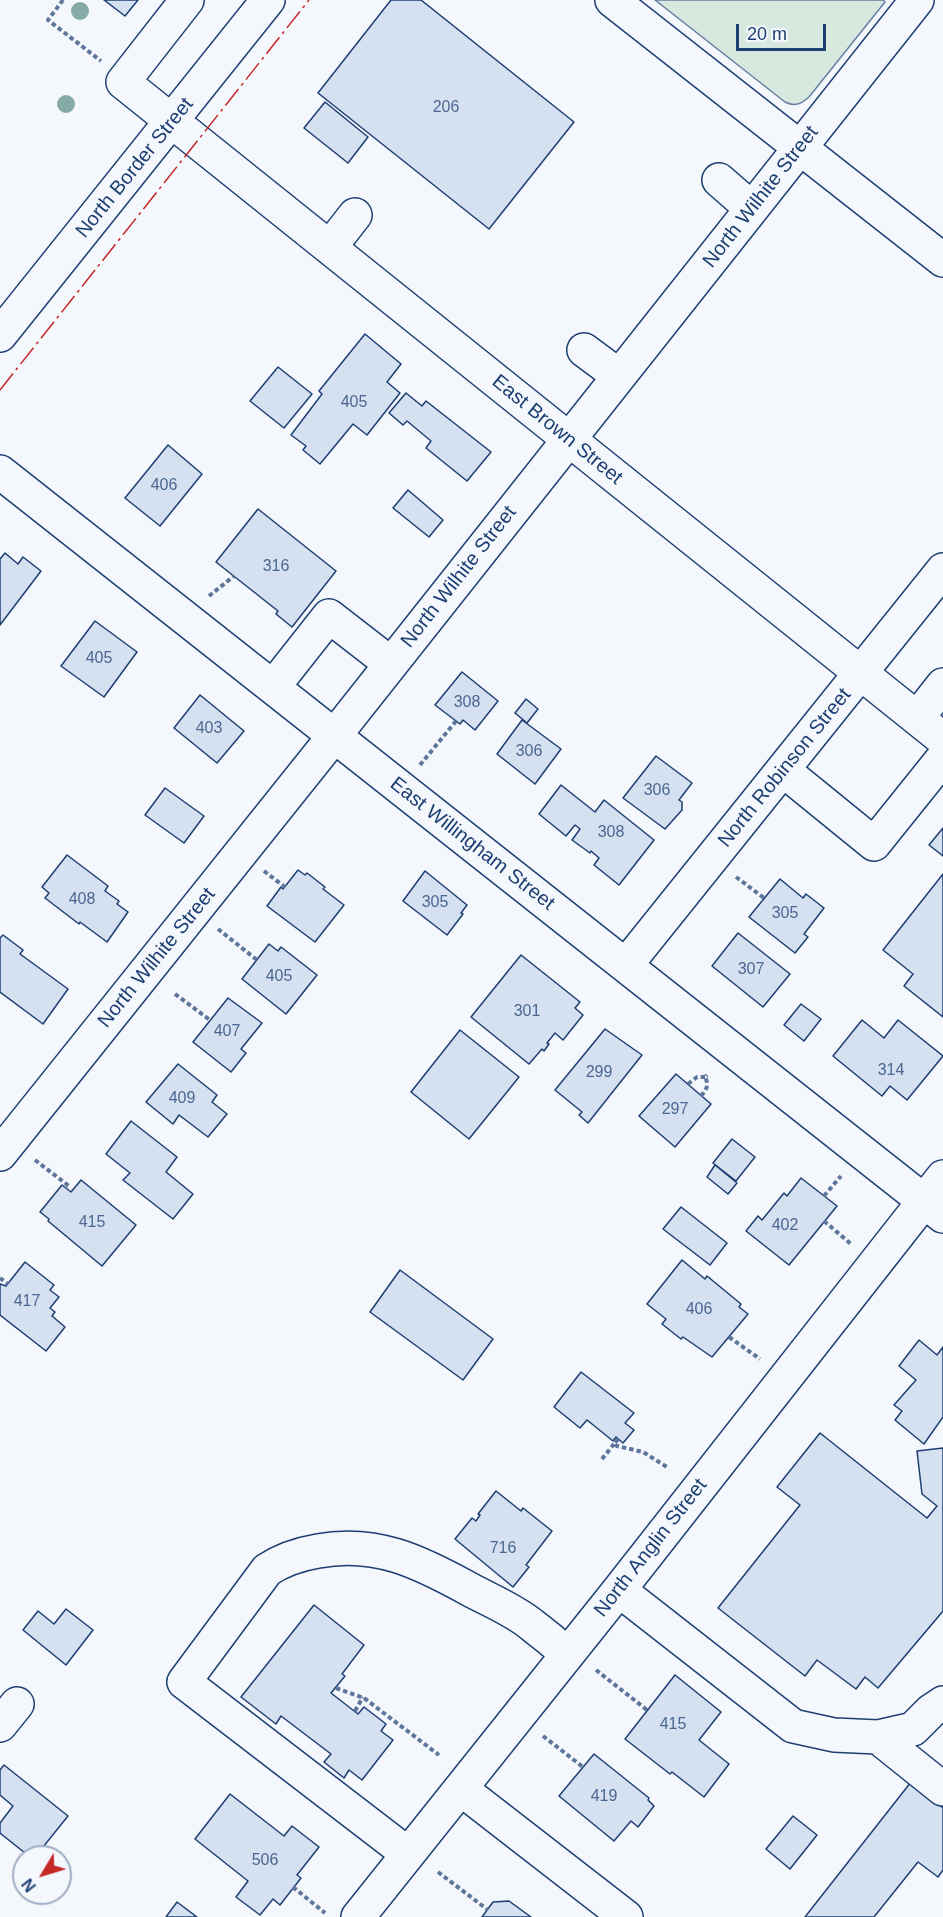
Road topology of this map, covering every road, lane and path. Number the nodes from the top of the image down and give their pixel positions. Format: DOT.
graph roads {
  1 [pos="63,0"];
  2 [pos="188,0"];
  3 [pos="268,0"];
  4 [pos="612,0"];
  5 [pos="917,0"];
  6 [pos="125,80"];
  7 [pos="171,123"];
  8 [pos="800,148"];
  9 [pos="719,180"];
  10 [pos="752,208"];
  11 [pos="355,215"];
  12 [pos="330,247"];
  13 [pos="943,260"];
  14 [pos="0,334"];
  15 [pos="584,350"];
  16 [pos="619,376"];
  17 [pos="568,439"];
  18 [pos="0,472"];
  19 [pos="943,570"];
  20 [pos="391,664"];
  21 [pos="860,674"];
  22 [pos="943,685"];
  23 [pos="273,687"];
  24 [pos="917,718"];
  25 [pos="456,721"];
  26 [pos="335,735"];
  27 [pos="943,739"];
  28 [pos="943,758"];
  29 [pos="783,770"];
  30 [pos="401,788"];
  31 [pos="194,911"];
  32 [pos="257,960"];
  33 [pos="626,965"];
  34 [pos="176,994"];
  35 [pos="210,1020"];
  36 [pos="688,1084"];
  37 [pos="701,1096"];
  38 [pos="5,1147"];
  39 [pos="66,1189"];
  40 [pos="937,1198"];
  41 [pos="0,1278"];
  42 [pos="8,1284"];
  43 [pos="729,1337"];
  44 [pos="785,1377"];
  45 [pos="618,1438"];
  46 [pos="614,1444"];
  47 [pos="602,1459"];
  48 [pos="667,1467"];
  49 [pos="619,1590"];
  50 [pos="569,1652"];
  51 [pos="336,1688"];
  52 [pos="363,1697"];
  53 [pos="943,1703"];
  54 [pos="648,1710"];
  55 [pos="355,1712"];
  56 [pos="518,1716"];
  57 [pos="878,1737"];
  58 [pos="439,1755"];
  59 [pos="583,1767"];
  60 [pos="943,1789"];
  61 [pos="461,1790"];
  62 [pos="408,1854"];
  63 [pos="438,1872"];
  64 [pos="294,1887"];
  65 [pos="488,1910"];
  66 [pos="325,1913"];
  67 [pos="358,1917"];
  68 [pos="626,1917"];
  1 -- 6 [label="path"];
  2 -- 6 [label="street"];
  3 -- 7 [label="street, North Border Street"];
  4 -- 8 [label="street"];
  5 -- 8 [label="street, North Wilhite Street"];
  6 -- 7 [label="street, East Brown Street"];
  7 -- 12 [label="street, East Brown Street"];
  7 -- 14 [label="street, North Border Street"];
  8 -- 10 [label="street, North Wilhite Street"];
  8 -- 13 [label="street"];
  9 -- 10 [label="street"];
  10 -- 16 [label="street, North Wilhite Street"];
  11 -- 12 [label="street"];
  12 -- 17 [label="street, East Brown Street"];
  15 -- 16 [label="street"];
  16 -- 17 [label="street, North Wilhite Street"];
  17 -- 20 [label="street, North Wilhite Street"];
  17 -- 21 [label="street, East Brown Street"];
  18 -- 23 [label="street, East Willingham Street"];
  19 -- 21 [label="street, North Robinson Street"];
  20 -- 23 [label="street"];
  20 -- 26 [label="street, North Wilhite Street"];
  21 -- 24 [label="street, East Brown Street"];
  21 -- 29 [label="street, North Robinson Street"];
  22 -- 24 [label="street"];
  23 -- 26 [label="street, East Willingham Street"];
  24 -- 27 [label="street, East Brown Street"];
  25 -- 30 [label="path"];
  26 -- 30 [label="street, East Willingham Street"];
  26 -- 31 [label="street, North Wilhite Street"];
  28 -- 29 [label="street"];
  29 -- 33 [label="street, North Robinson Street"];
  30 -- 33 [label="street, East Willingham Street"];
  31 -- 32 [label="path"];
  31 -- 38 [label="street, North Wilhite Street"];
  33 -- 40 [label="street, East Willingham Street"];
  34 -- 35 [label="path"];
  36 -- 37 [label="path"];
  38 -- 39 [label="path"];
  40 -- 44 [label="street, North Anglin Street"];
  41 -- 42 [label="path"];
  43 -- 44 [label="path"];
  44 -- 49 [label="street, North Anglin Street"];
  45 -- 46 [label="path"];
  46 -- 47 [label="path"];
  46 -- 48 [label="path"];
  49 -- 50 [label="street, North Anglin Street"];
  49 -- 57 [label="street"];
  50 -- 54 [label="path"];
  50 -- 56 [label="street, North Anglin Street"];
  50 -- 62 [label="street"];
  51 -- 52 [label="path"];
  52 -- 55 [label="path"];
  52 -- 58 [label="path"];
  53 -- 57 [label="street"];
  56 -- 59 [label="path"];
  56 -- 61 [label="street, North Anglin Street"];
  57 -- 60 [label="street"];
  61 -- 62 [label="street, North Anglin Street"];
  61 -- 68 [label="street"];
  62 -- 67 [label="street, North Anglin Street"];
  63 -- 65 [label="path"];
  64 -- 66 [label="path"];
}
